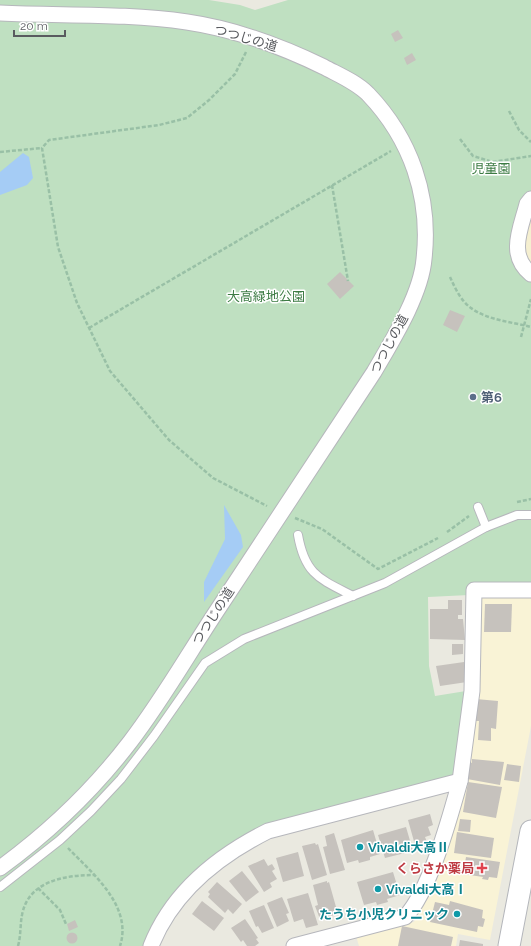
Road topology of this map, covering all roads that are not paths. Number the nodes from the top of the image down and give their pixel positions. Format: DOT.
graph roads {
  1 [pos="0,14"];
  2 [pos="531,199"];
  3 [pos="531,274"];
  4 [pos="478,507"];
  5 [pos="531,515"];
  6 [pos="486,527"];
  7 [pos="298,535"];
  8 [pos="531,590"];
  9 [pos="354,596"];
  10 [pos="460,781"];
  11 [pos="531,831"];
  12 [pos="0,868"];
  13 [pos="0,887"];
  14 [pos="151,946"];
  15 [pos="294,946"];
  16 [pos="509,946"];
  1 -- 12 [label="street, つつじの道"];
  2 -- 3 [label="street"];
  4 -- 6 [label="lane"];
  5 -- 6 [label="lane"];
  6 -- 9 [label="lane"];
  7 -- 9 [label="lane"];
  8 -- 10 [label="street"];
  9 -- 13 [label="lane"];
  10 -- 14 [label="street"];
  10 -- 15 [label="street"];
  11 -- 16 [label="street"];
}
